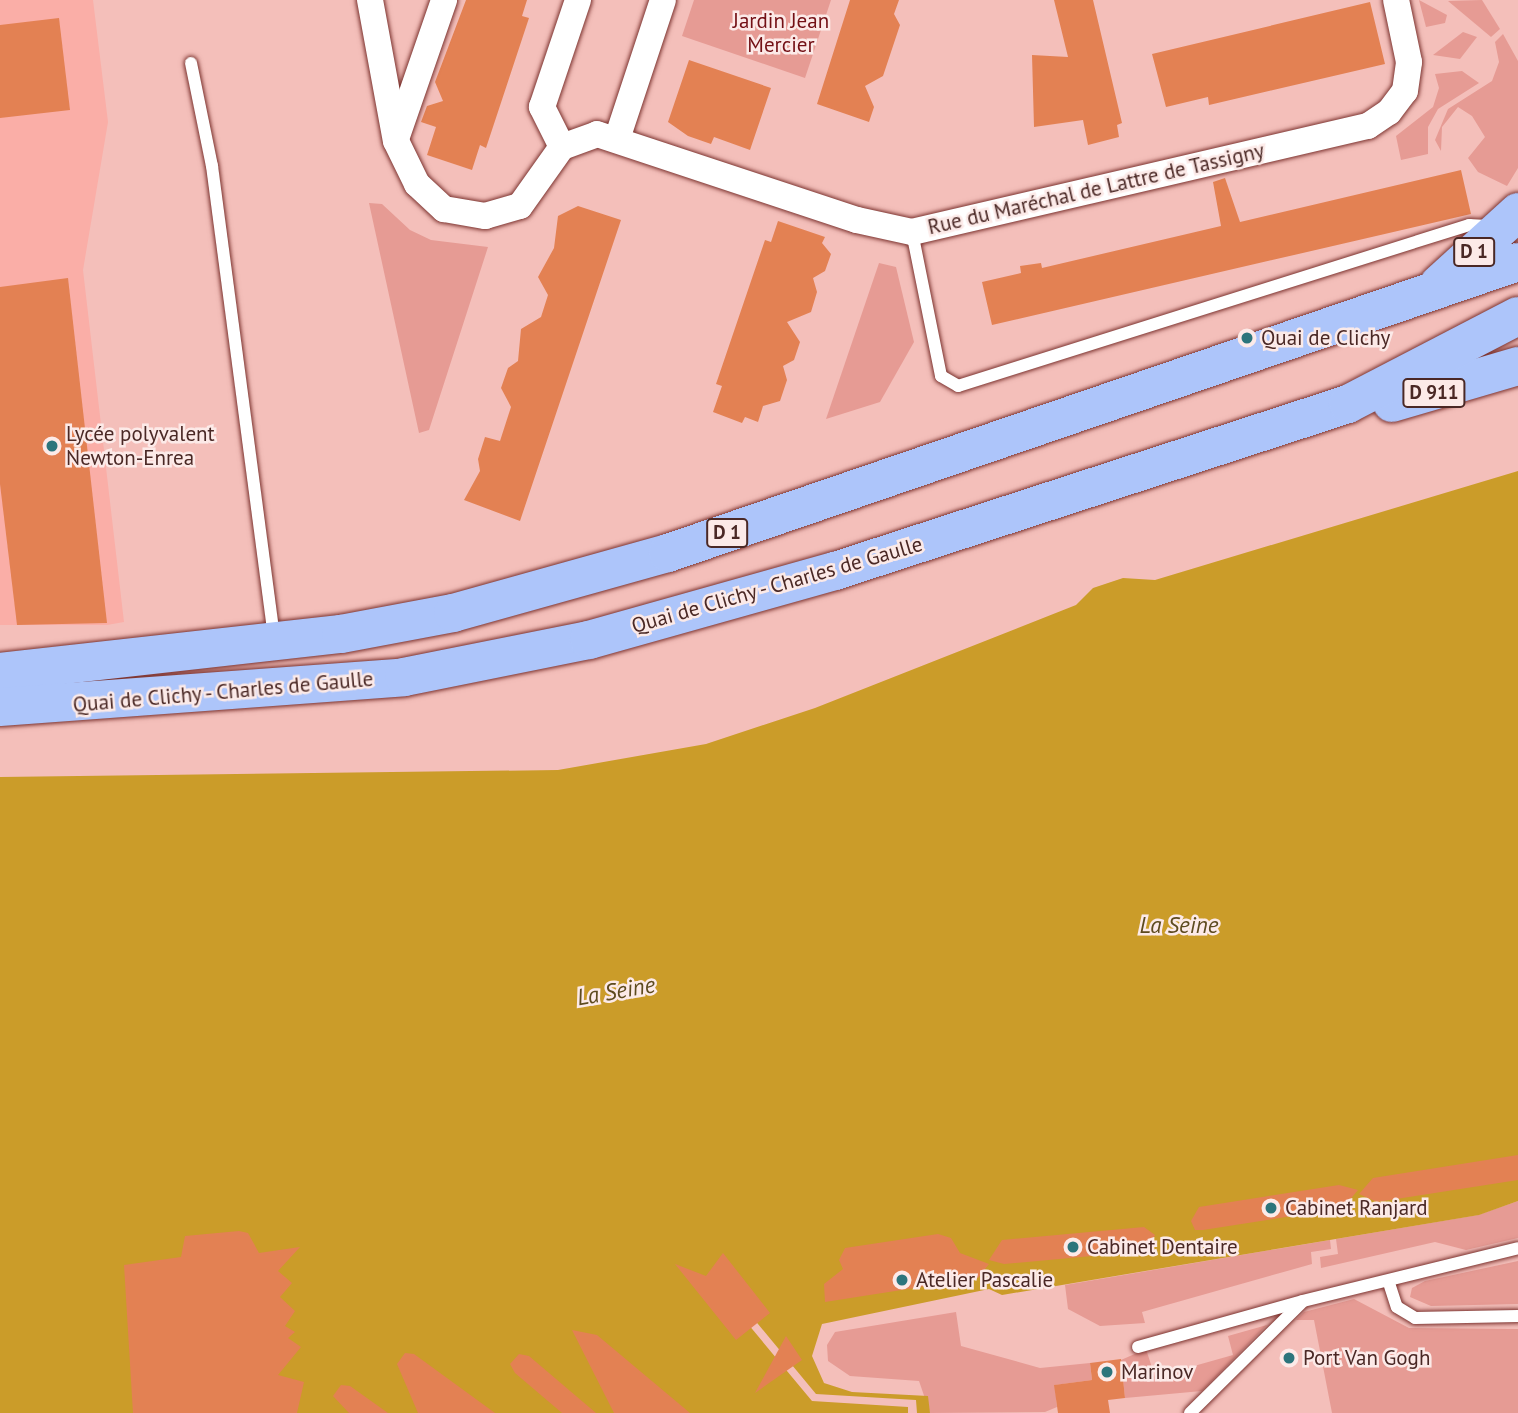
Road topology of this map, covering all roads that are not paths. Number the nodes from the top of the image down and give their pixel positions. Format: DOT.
graph roads {
  1 [pos="370,0"];
  2 [pos="444,0"];
  3 [pos="578,0"];
  4 [pos="663,0"];
  5 [pos="1396,0"];
  6 [pos="191,64"];
  7 [pos="617,139"];
  8 [pos="396,141"];
  9 [pos="562,147"];
  10 [pos="1518,212"];
  11 [pos="912,232"];
  12 [pos="1490,237"];
  13 [pos="1518,262"];
  14 [pos="1430,292"];
  15 [pos="1518,316"];
  16 [pos="1518,366"];
  17 [pos="1348,404"];
  18 [pos="275,642"];
  19 [pos="0,672"];
  20 [pos="0,707"];
  21 [pos="1518,1248"];
  22 [pos="1389,1283"];
  23 [pos="1303,1301"];
  24 [pos="1518,1316"];
  25 [pos="1138,1347"];
  26 [pos="1191,1413"];
  1 -- 8 [label="street"];
  2 -- 8 [label="street"];
  3 -- 9 [label="street"];
  4 -- 7 [label="street"];
  5 -- 11 [label="street, Rue du Maréchal de Lattre de Tassigny"];
  6 -- 18 [label="lane"];
  7 -- 9 [label="street, Rue du Maréchal de Lattre de Tassigny"];
  7 -- 11 [label="street, Rue du Maréchal de Lattre de Tassigny"];
  8 -- 9 [label="street"];
  10 -- 12 [label="main road, D 1"];
  11 -- 12 [label="lane"];
  12 -- 14 [label="main road, D 1"];
  13 -- 14 [label="main road, Quai de Clichy - Charles de Gaulle / D 1"];
  14 -- 18 [label="main road, Quai de Clichy - Charles de Gaulle / D 1"];
  15 -- 17 [label="main road, Quai de Clichy - Charles de Gaulle"];
  16 -- 17 [label="main road, D 911"];
  17 -- 20 [label="main road, Quai de Clichy - Charles de Gaulle"];
  18 -- 19 [label="main road, Quai de Clichy - Charles de Gaulle / D 1"];
  21 -- 22 [label="lane"];
  22 -- 23 [label="lane"];
  22 -- 24 [label="lane"];
  23 -- 25 [label="lane"];
  23 -- 26 [label="lane"];
}
